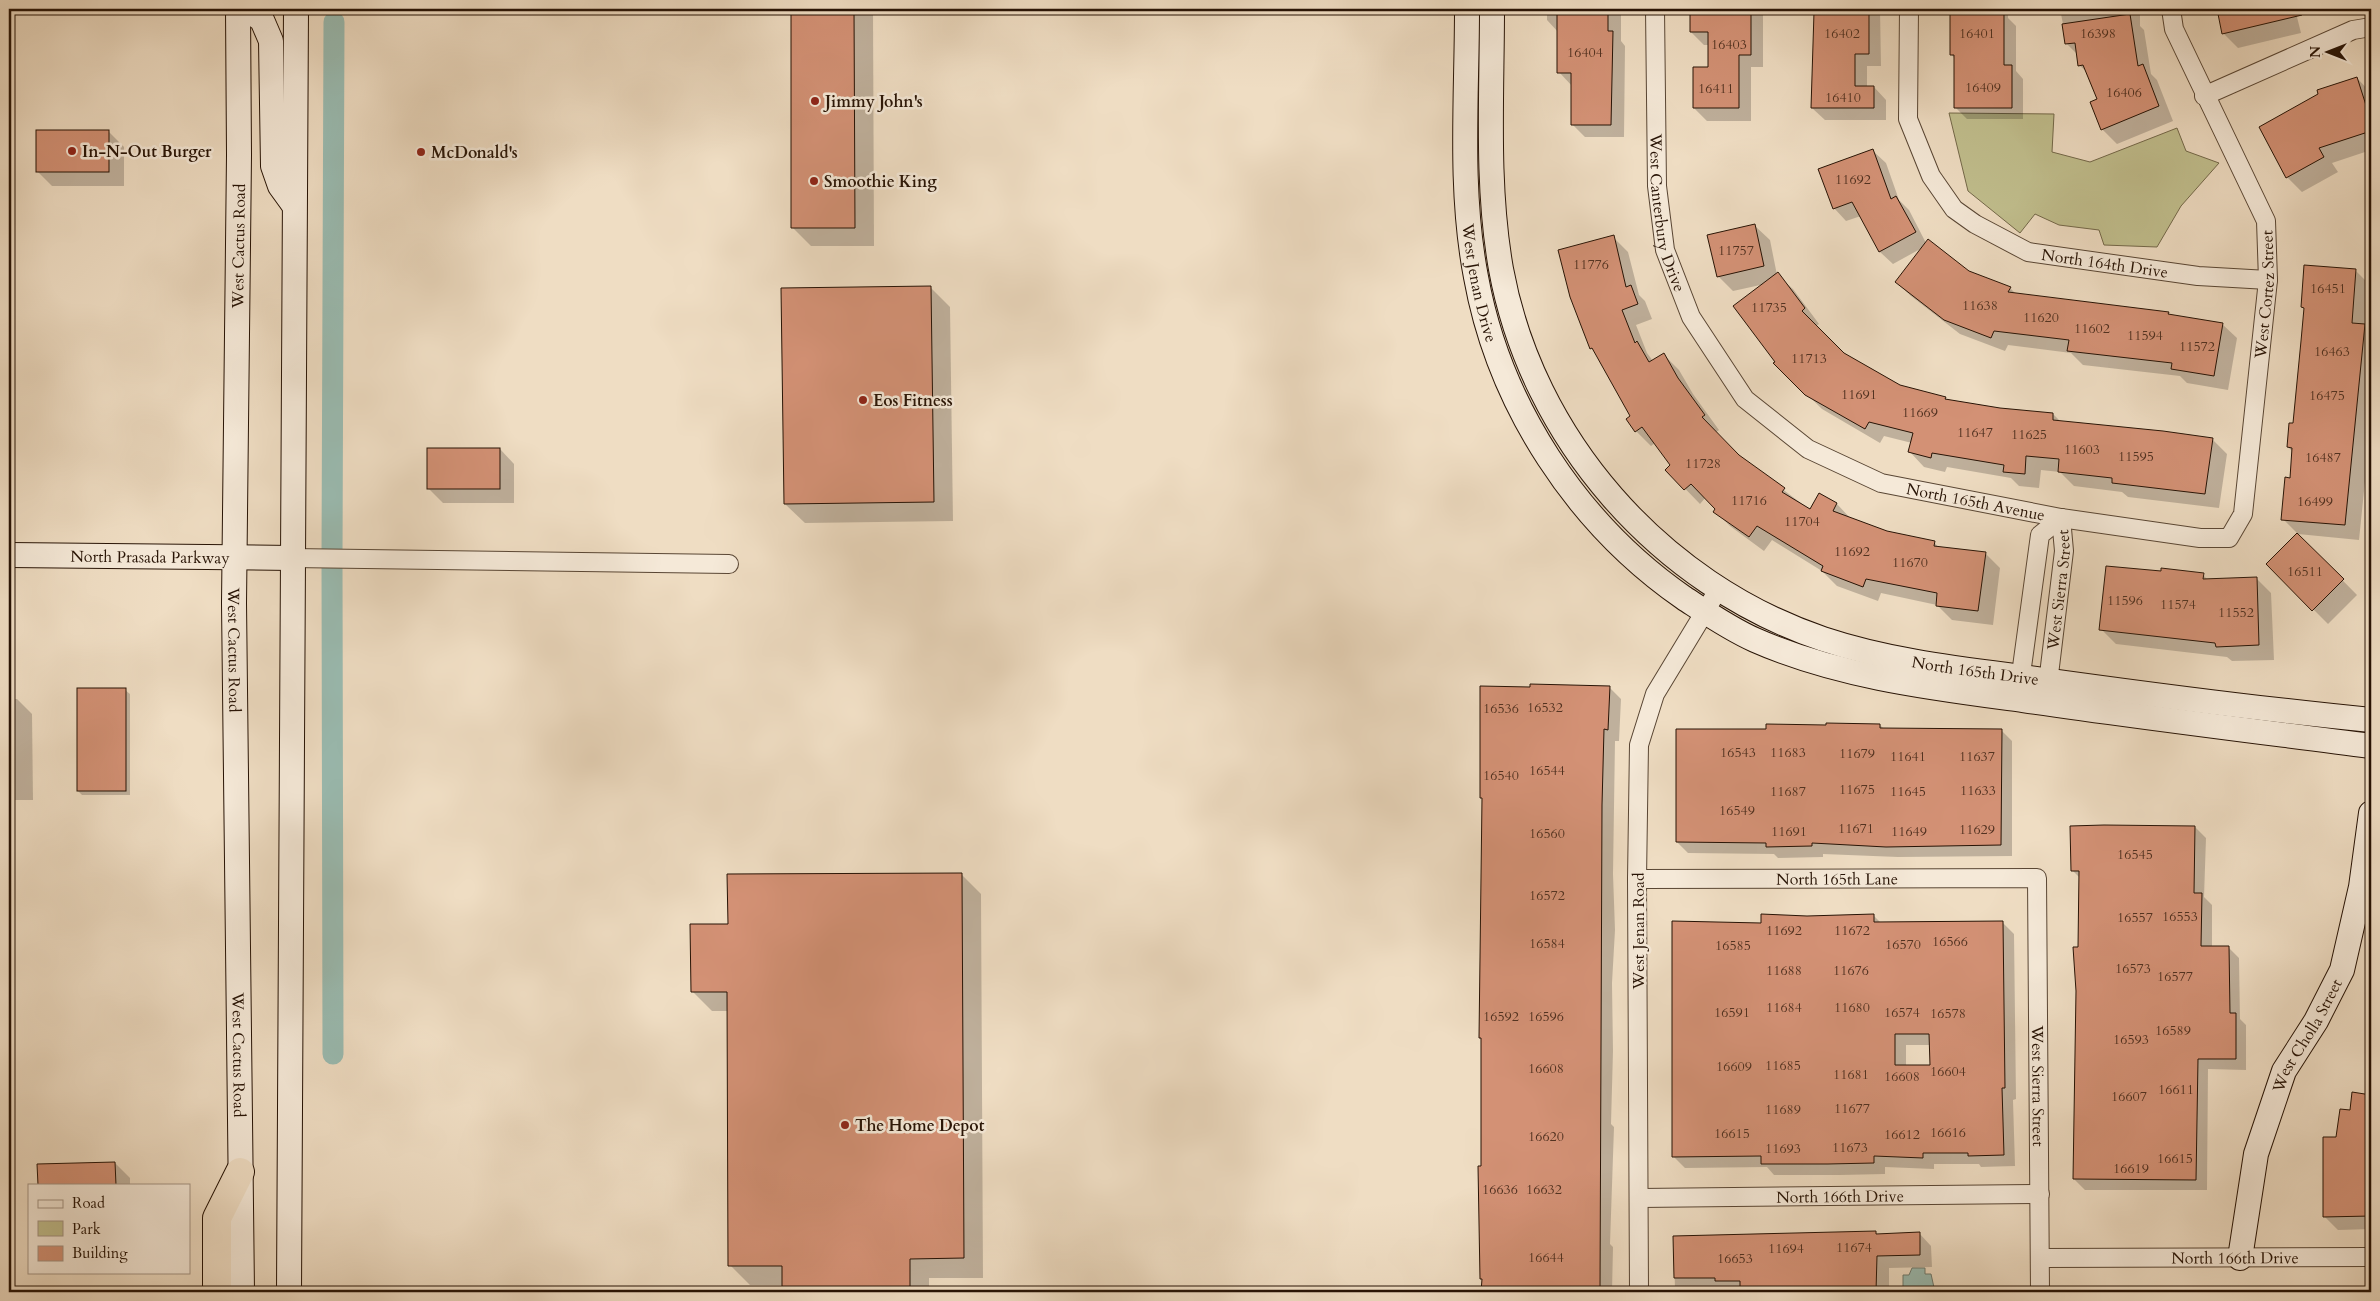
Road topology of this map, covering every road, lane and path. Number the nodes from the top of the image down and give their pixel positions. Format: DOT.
graph roads {
  1 [pos="238,9"];
  2 [pos="247,9"];
  3 [pos="296,9"];
  4 [pos="1467,9"];
  5 [pos="1492,9"];
  6 [pos="1655,9"];
  7 [pos="1909,9"];
  8 [pos="2171,9"];
  9 [pos="2371,27"];
  10 [pos="2204,96"];
  11 [pos="293,204"];
  12 [pos="2268,280"];
  13 [pos="1745,398"];
  14 [pos="1622,508"];
  15 [pos="2061,518"];
  16 [pos="1601,526"];
  17 [pos="2229,538"];
  18 [pos="9,555"];
  19 [pos="234,558"];
  20 [pos="292,558"];
  21 [pos="729,564"];
  22 [pos="1718,590"];
  23 [pos="1704,612"];
  24 [pos="2021,676"];
  25 [pos="2048,680"];
  26 [pos="2018,700"];
  27 [pos="2045,704"];
  28 [pos="2371,720"];
  29 [pos="2371,746"];
  30 [pos="2371,813"];
  31 [pos="2037,878"];
  32 [pos="1637,879"];
  33 [pos="240,1172"];
  34 [pos="2040,1194"];
  35 [pos="1640,1198"];
  36 [pos="2371,1257"];
  37 [pos="2040,1258"];
  38 [pos="2240,1258"];
  39 [pos="217,1292"];
  40 [pos="242,1292"];
  41 [pos="289,1292"];
  42 [pos="1640,1292"];
  43 [pos="2040,1292"];
  1 -- 19 [label="street, West Cactus Road"];
  2 -- 11 [label="street"];
  3 -- 11 [label="street"];
  4 -- 16 [label="street, West Jenan Drive"];
  5 -- 14 [label="street, West Jenan Drive"];
  6 -- 13 [label="street, West Canterbury Drive"];
  7 -- 12 [label="street, North 164th Drive"];
  8 -- 10 [label="street, West Cortez Street"];
  9 -- 10 [label="street"];
  10 -- 12 [label="street, West Cortez Street"];
  11 -- 20 [label="street"];
  12 -- 17 [label="street, West Cortez Street"];
  13 -- 15 [label="street, North 165th Avenue"];
  14 -- 22 [label="street, North 165th Drive"];
  15 -- 17 [label="street, North 165th Avenue"];
  15 -- 24 [label="street, West Sierra Street"];
  15 -- 25 [label="street, West Sierra Street"];
  16 -- 23 [label="street, North 165th Drive"];
  18 -- 19 [label="street, North Prasada Parkway"];
  19 -- 20 [label="street, North Prasada Parkway"];
  19 -- 33 [label="street, West Cactus Road"];
  20 -- 21 [label="street"];
  20 -- 41 [label="street"];
  22 -- 23 [label="street, West Jenan Road"];
  22 -- 24 [label="street, North 165th Drive"];
  23 -- 26 [label="street, North 165th Drive"];
  23 -- 32 [label="street, West Jenan Road"];
  24 -- 25 [label="street, North 165th Drive"];
  24 -- 26 [label="street, West Sierra Street"];
  25 -- 27 [label="street, West Sierra Street"];
  25 -- 28 [label="street, North 165th Drive"];
  26 -- 27 [label="street, North 165th Drive"];
  27 -- 29 [label="street, North 165th Drive"];
  30 -- 38 [label="street, West Cholla Street"];
  31 -- 32 [label="street, North 165th Lane"];
  31 -- 34 [label="street, West Sierra Street"];
  32 -- 35 [label="street, West Jenan Road"];
  33 -- 39 [label="highway"];
  33 -- 40 [label="street, West Cactus Road"];
  34 -- 35 [label="street, North 166th Drive"];
  34 -- 37 [label="street, West Sierra Street"];
  35 -- 42 [label="street, West Jenan Road"];
  36 -- 38 [label="street, North 166th Drive"];
  37 -- 38 [label="street, North 166th Drive"];
  37 -- 43 [label="street, West Sierra Street"];
}
